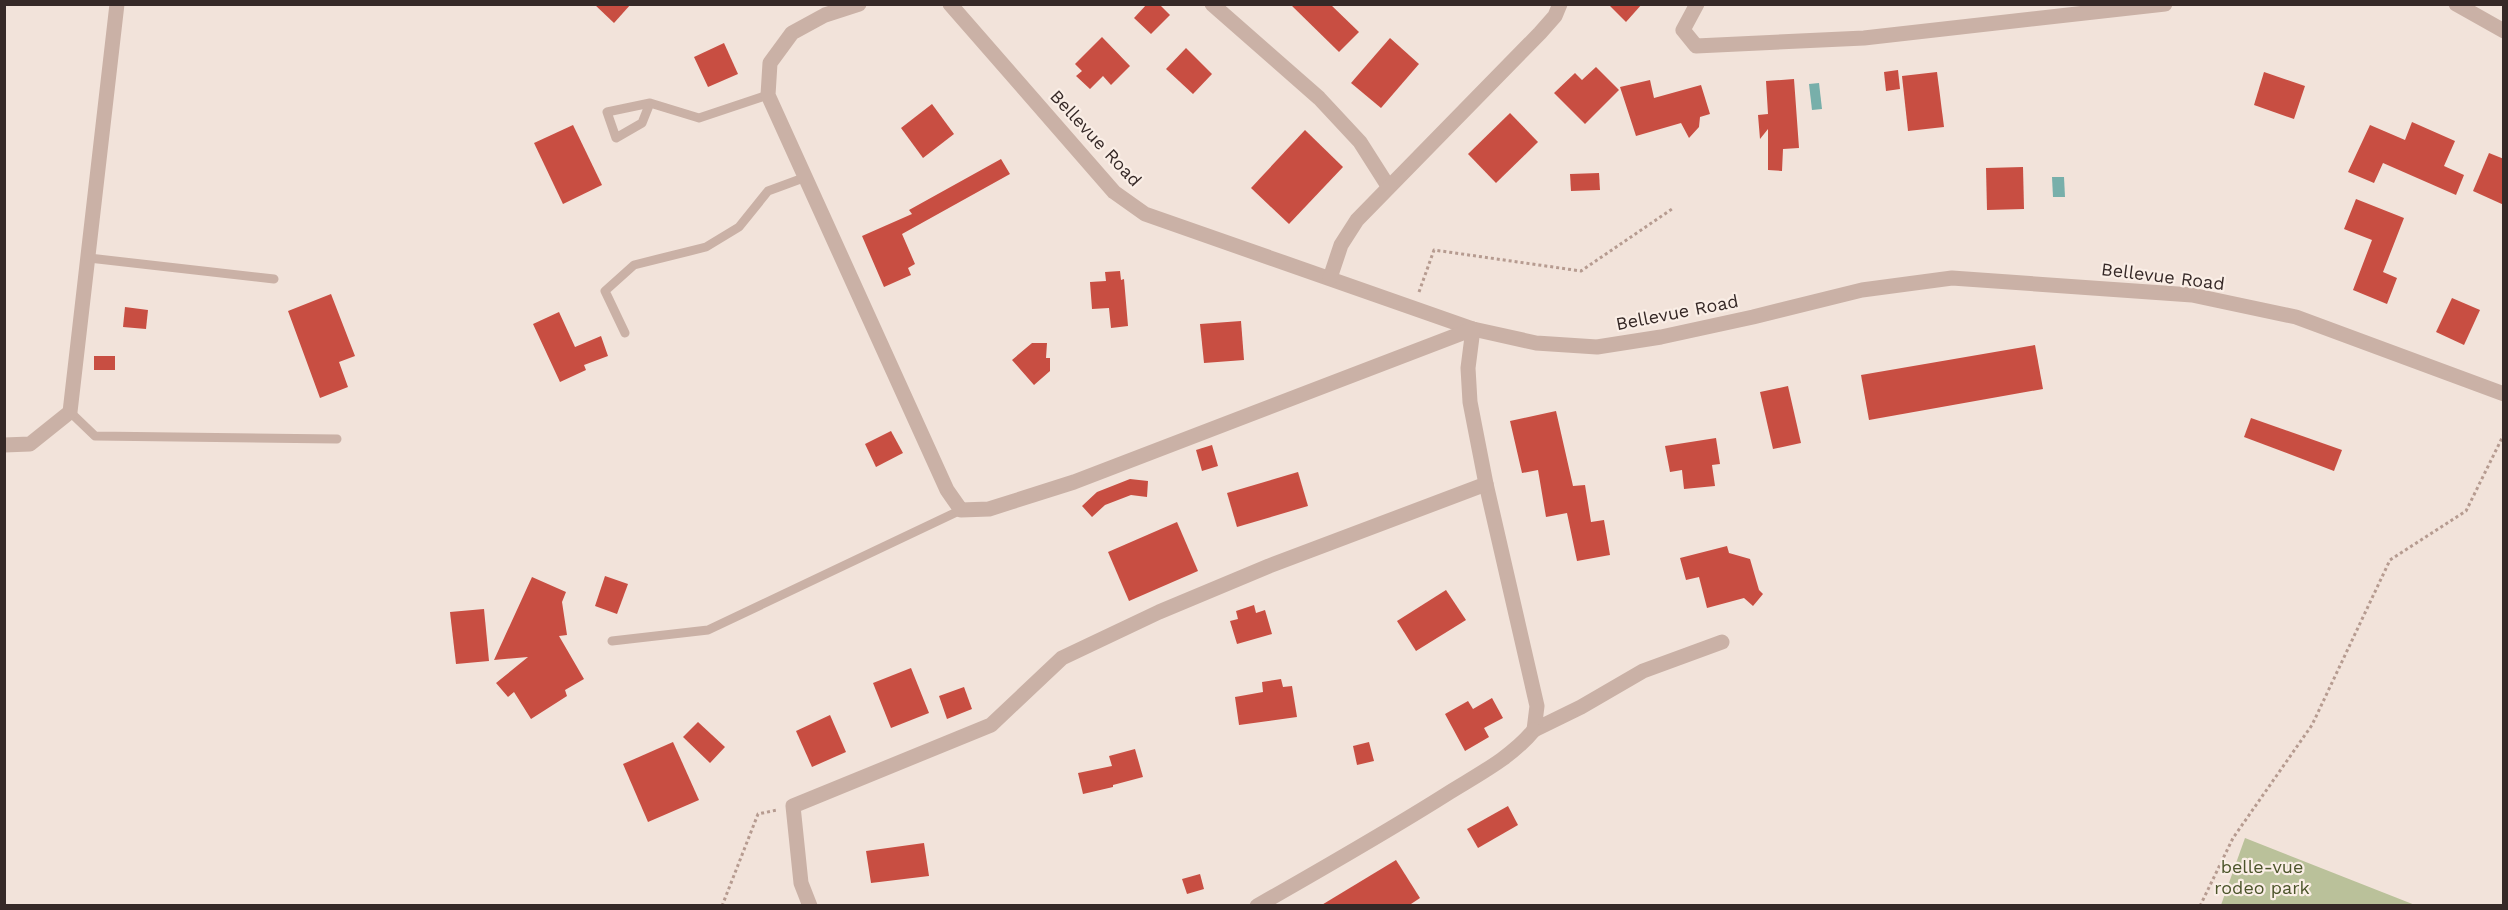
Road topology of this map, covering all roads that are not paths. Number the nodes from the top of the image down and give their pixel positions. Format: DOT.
graph roads {
  1 [pos="117,4"];
  2 [pos="859,4"];
  3 [pos="950,4"];
  4 [pos="1212,4"];
  5 [pos="1560,4"];
  6 [pos="1697,4"];
  7 [pos="2165,4"];
  8 [pos="2456,4"];
  9 [pos="2504,31"];
  10 [pos="768,95"];
  11 [pos="650,103"];
  12 [pos="806,177"];
  13 [pos="1389,186"];
  14 [pos="89,258"];
  15 [pos="1330,278"];
  16 [pos="274,279"];
  17 [pos="1473,329"];
  18 [pos="625,333"];
  19 [pos="2504,394"];
  20 [pos="70,412"];
  21 [pos="337,439"];
  22 [pos="4,445"];
  23 [pos="1486,484"];
  24 [pos="961,510"];
  25 [pos="612,641"];
  26 [pos="1722,642"];
  27 [pos="1534,730"];
  28 [pos="810,906"];
  29 [pos="1257,906"];
  1 -- 14 [label="street"];
  2 -- 10 [label="street"];
  3 -- 15 [label="street, Bellevue Road"];
  4 -- 13 [label="street"];
  5 -- 13 [label="street"];
  6 -- 7 [label="street"];
  8 -- 9 [label="street"];
  10 -- 11 [label="lane"];
  10 -- 12 [label="street"];
  11 -- 11 [label="lane"];
  12 -- 18 [label="lane"];
  12 -- 24 [label="street"];
  13 -- 15 [label="street"];
  14 -- 16 [label="lane"];
  14 -- 20 [label="street"];
  15 -- 17 [label="street, Bellevue Road"];
  17 -- 19 [label="street, Bellevue Road"];
  17 -- 23 [label="street"];
  17 -- 24 [label="street"];
  20 -- 21 [label="lane"];
  20 -- 22 [label="street"];
  23 -- 27 [label="street"];
  23 -- 28 [label="street"];
  24 -- 25 [label="lane"];
  26 -- 27 [label="street"];
  27 -- 29 [label="street"];
}
